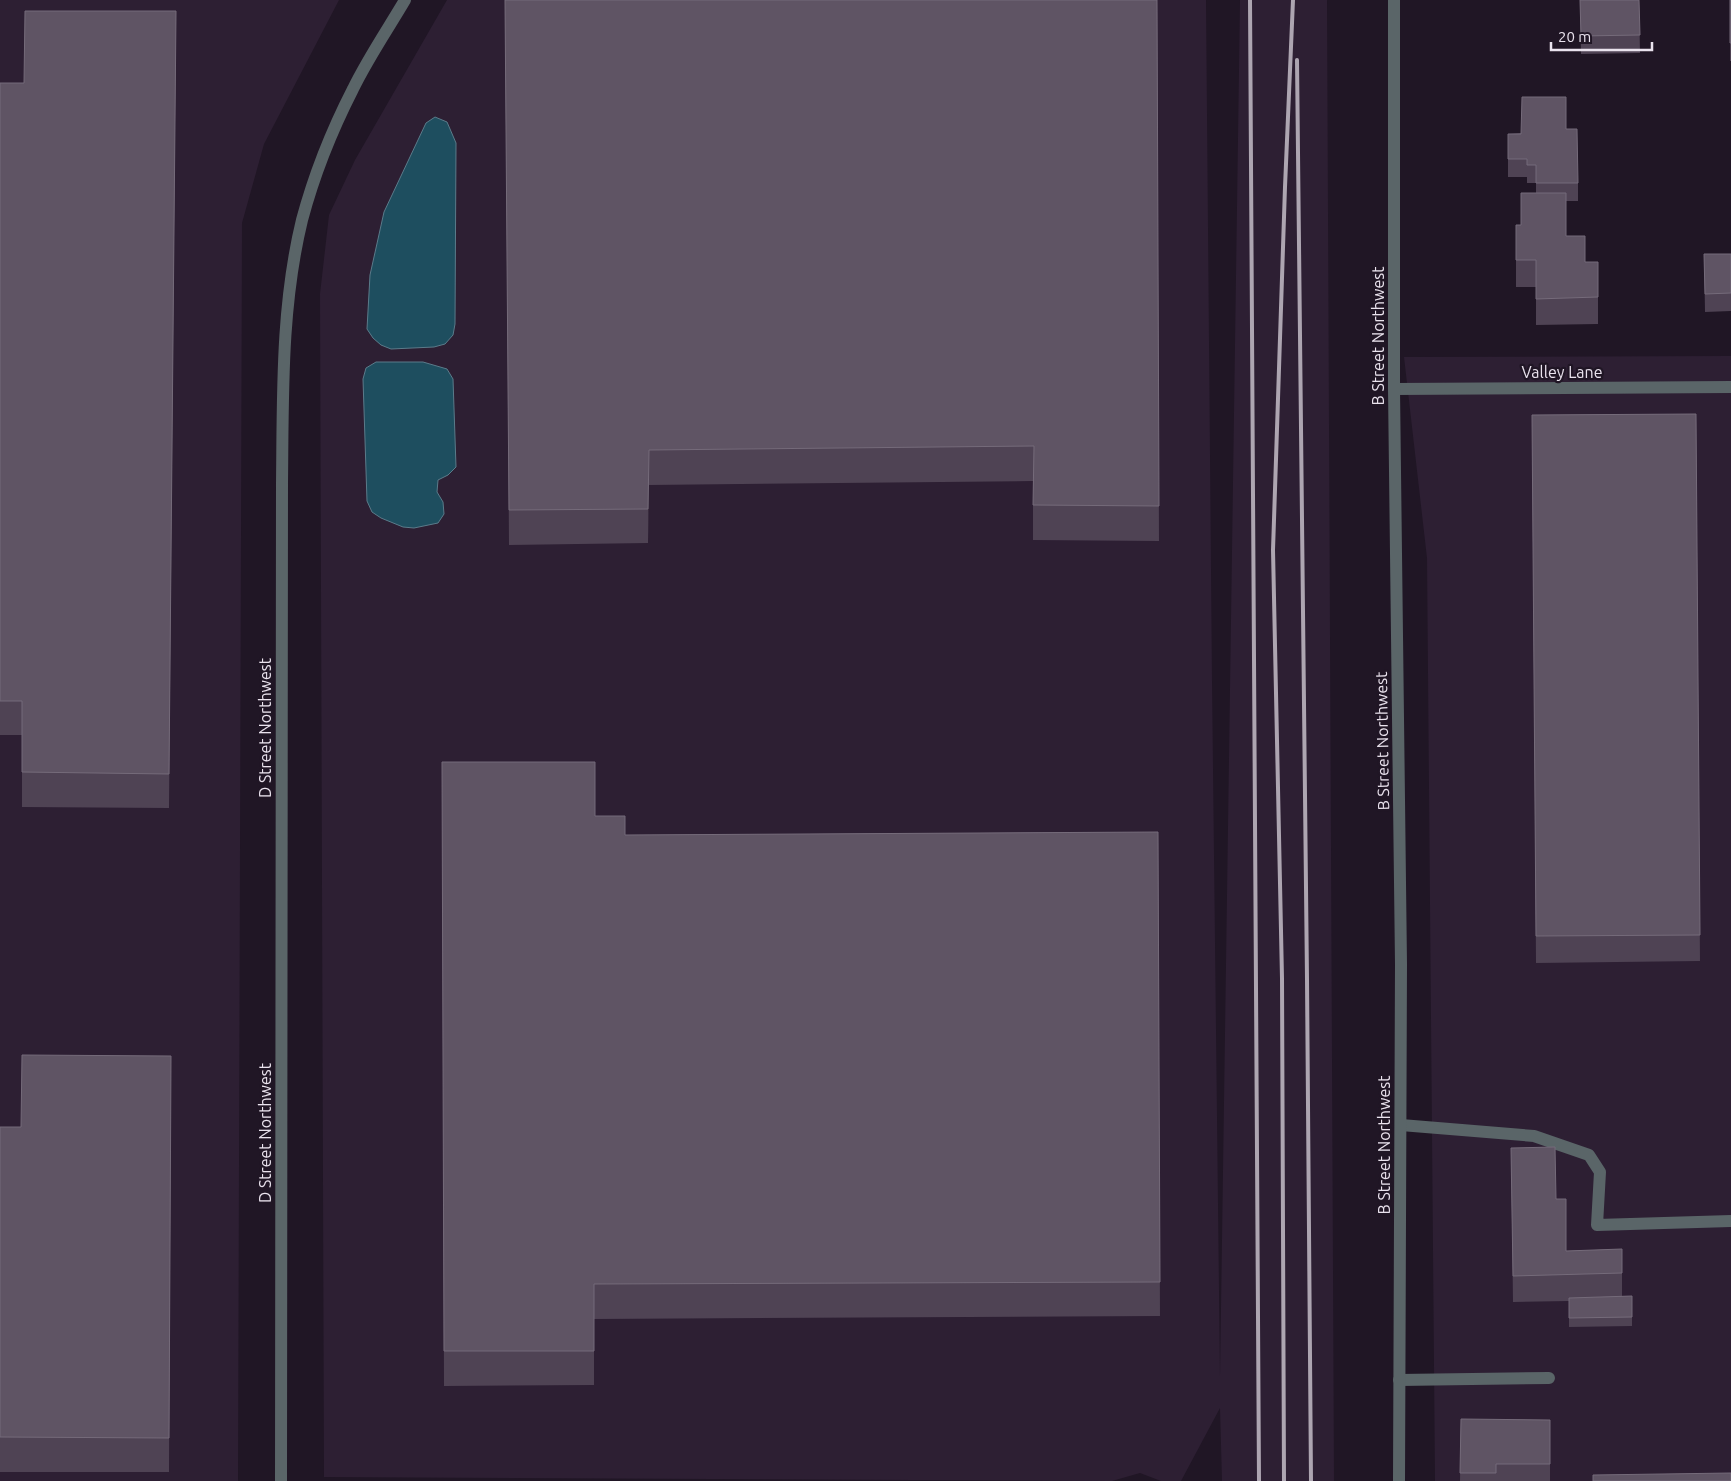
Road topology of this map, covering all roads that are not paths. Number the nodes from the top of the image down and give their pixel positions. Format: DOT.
graph roads {
  1 [pos="405,0"];
  2 [pos="1394,0"];
  3 [pos="1731,387"];
  4 [pos="1394,389"];
  5 [pos="1401,1125"];
  6 [pos="1731,1221"];
  7 [pos="1549,1378"];
  8 [pos="1400,1380"];
  9 [pos="281,1481"];
  10 [pos="1399,1481"];
  1 -- 9 [label="street, D Street Northwest"];
  2 -- 4 [label="street, B Street Northwest"];
  3 -- 4 [label="street, Valley Lane"];
  4 -- 5 [label="street, B Street Northwest"];
  5 -- 6 [label="street"];
  5 -- 8 [label="street, B Street Northwest"];
  7 -- 8 [label="street"];
  8 -- 10 [label="street, B Street Northwest"];
}
